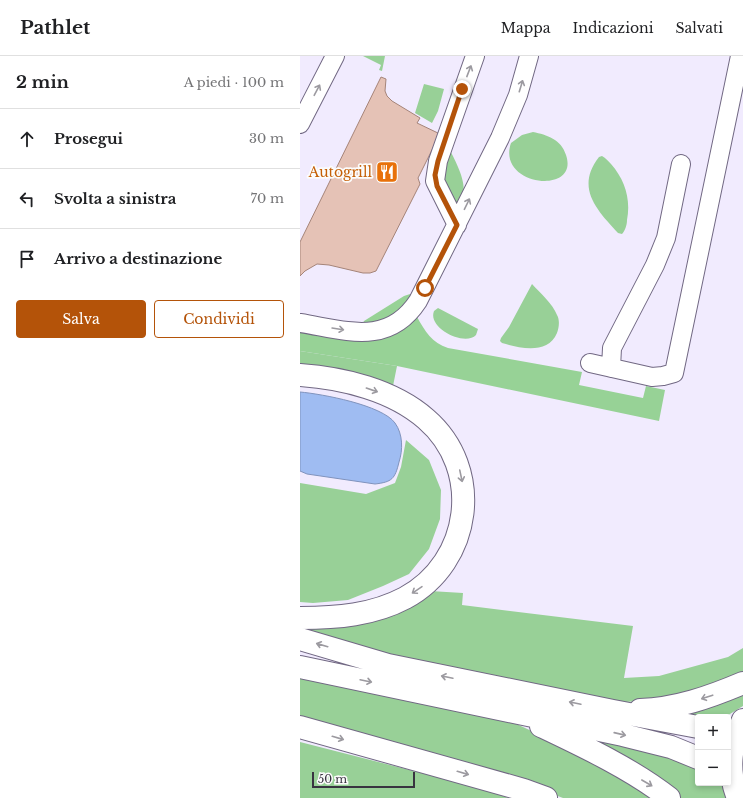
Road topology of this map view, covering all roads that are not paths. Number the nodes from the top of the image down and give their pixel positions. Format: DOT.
graph roads {
  1 [pos="335,56"];
  2 [pos="475,56"];
  3 [pos="529,56"];
  4 [pos="740,56"];
  5 [pos="300,124"];
  6 [pos="681,164"];
  7 [pos="457,225"];
  8 [pos="300,323"];
  9 [pos="590,363"];
  10 [pos="611,368"];
  11 [pos="300,375"];
  12 [pos="300,618"];
  13 [pos="300,639"];
  14 [pos="300,667"];
  15 [pos="743,683"];
  16 [pos="500,709"];
  17 [pos="613,711"];
  18 [pos="743,712"];
  19 [pos="731,719"];
  20 [pos="743,720"];
  21 [pos="695,726"];
  22 [pos="300,727"];
  23 [pos="695,757"];
  24 [pos="733,784"];
  25 [pos="546,798"];
  26 [pos="669,798"];
  5 -- 1 [label="lane, one-way"];
  7 -- 2 [label="lane, one-way"];
  7 -- 3 [label="lane, one-way"];
  4 -- 10 [label="lane"];
  6 -- 10 [label="lane"];
  8 -- 7 [label="lane, one-way"];
  9 -- 10 [label="lane"];
  11 -- 12 [label="main road, one-way"];
  17 -- 13 [label="main road, one-way"];
  14 -- 16 [label="main road, one-way"];
  15 -- 17 [label="main road, one-way"];
  16 -- 23 [label="main road, one-way"];
  16 -- 26 [label="main road, one-way"];
  17 -- 21 [label="main road"];
  18 -- 19 [label="main road"];
  20 -- 24 [label="main road"];
  22 -- 25 [label="main road, one-way"];
}
